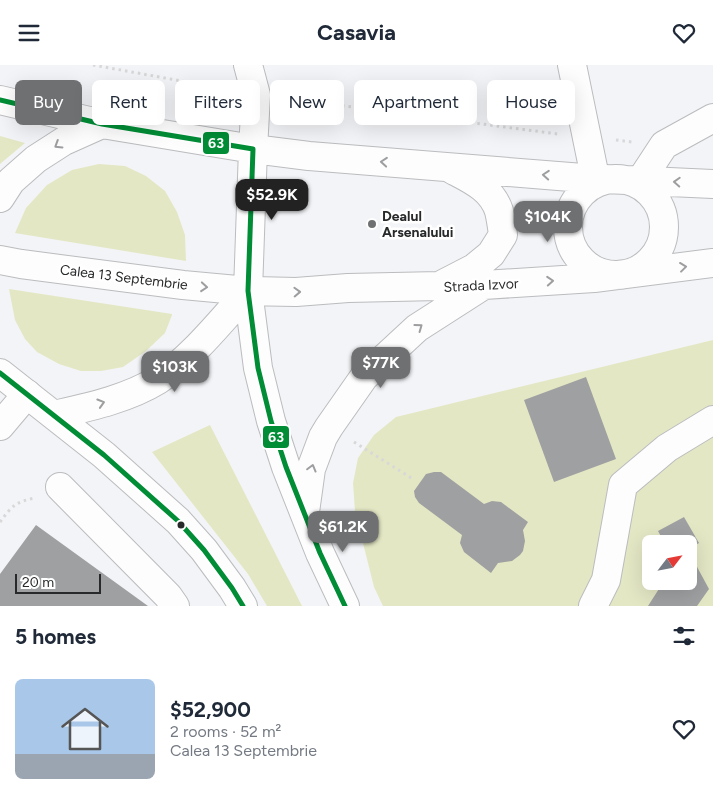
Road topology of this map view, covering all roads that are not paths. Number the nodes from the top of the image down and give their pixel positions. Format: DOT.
graph roads {
  1 [pos="248,65"];
  2 [pos="572,65"];
  3 [pos="0,100"];
  4 [pos="713,118"];
  5 [pos="92,122"];
  6 [pos="100,125"];
  7 [pos="108,125"];
  8 [pos="253,149"];
  9 [pos="446,167"];
  10 [pos="614,180"];
  11 [pos="713,184"];
  12 [pos="0,198"];
  13 [pos="0,260"];
  14 [pos="713,263"];
  15 [pos="618,275"];
  16 [pos="484,285"];
  17 [pos="438,287"];
  18 [pos="248,291"];
  19 [pos="0,373"];
  20 [pos="27,394"];
  21 [pos="54,415"];
  22 [pos="713,419"];
  23 [pos="0,426"];
  24 [pos="60,487"];
  25 [pos="305,516"];
  26 [pos="175,606"];
  27 [pos="243,606"];
  28 [pos="345,606"];
  29 [pos="593,606"];
  1 -- 8 [label="main road"];
  2 -- 10 [label="main road"];
  3 -- 5 [label="main road"];
  4 -- 10 [label="main road"];
  6 -- 12 [label="main road, one-way"];
  7 -- 8 [label="main road"];
  9 -- 8 [label="main road, one-way"];
  8 -- 18 [label="main road"];
  10 -- 9 [label="main road, one-way"];
  9 -- 17 [label="main road"];
  11 -- 10 [label="main road, one-way"];
  10 -- 15 [label="main road"];
  10 -- 15 [label="main road"];
  13 -- 18 [label="main road, Calea 13 Septembrie, one-way"];
  15 -- 14 [label="main road, Strada Izvor, one-way"];
  16 -- 15 [label="main road, Strada Izvor, one-way"];
  16 -- 17 [label="main road, Strada Izvor"];
  25 -- 16 [label="main road, one-way"];
  18 -- 17 [label="main road, Strada Izvor, one-way"];
  21 -- 18 [label="main road, one-way"];
  18 -- 25 [label="main road"];
  19 -- 20 [label="main road"];
  20 -- 21 [label="main road"];
  20 -- 23 [label="main road"];
  21 -- 27 [label="main road"];
  22 -- 29 [label="main road"];
  24 -- 26 [label="main road"];
  25 -- 28 [label="main road"];
}
